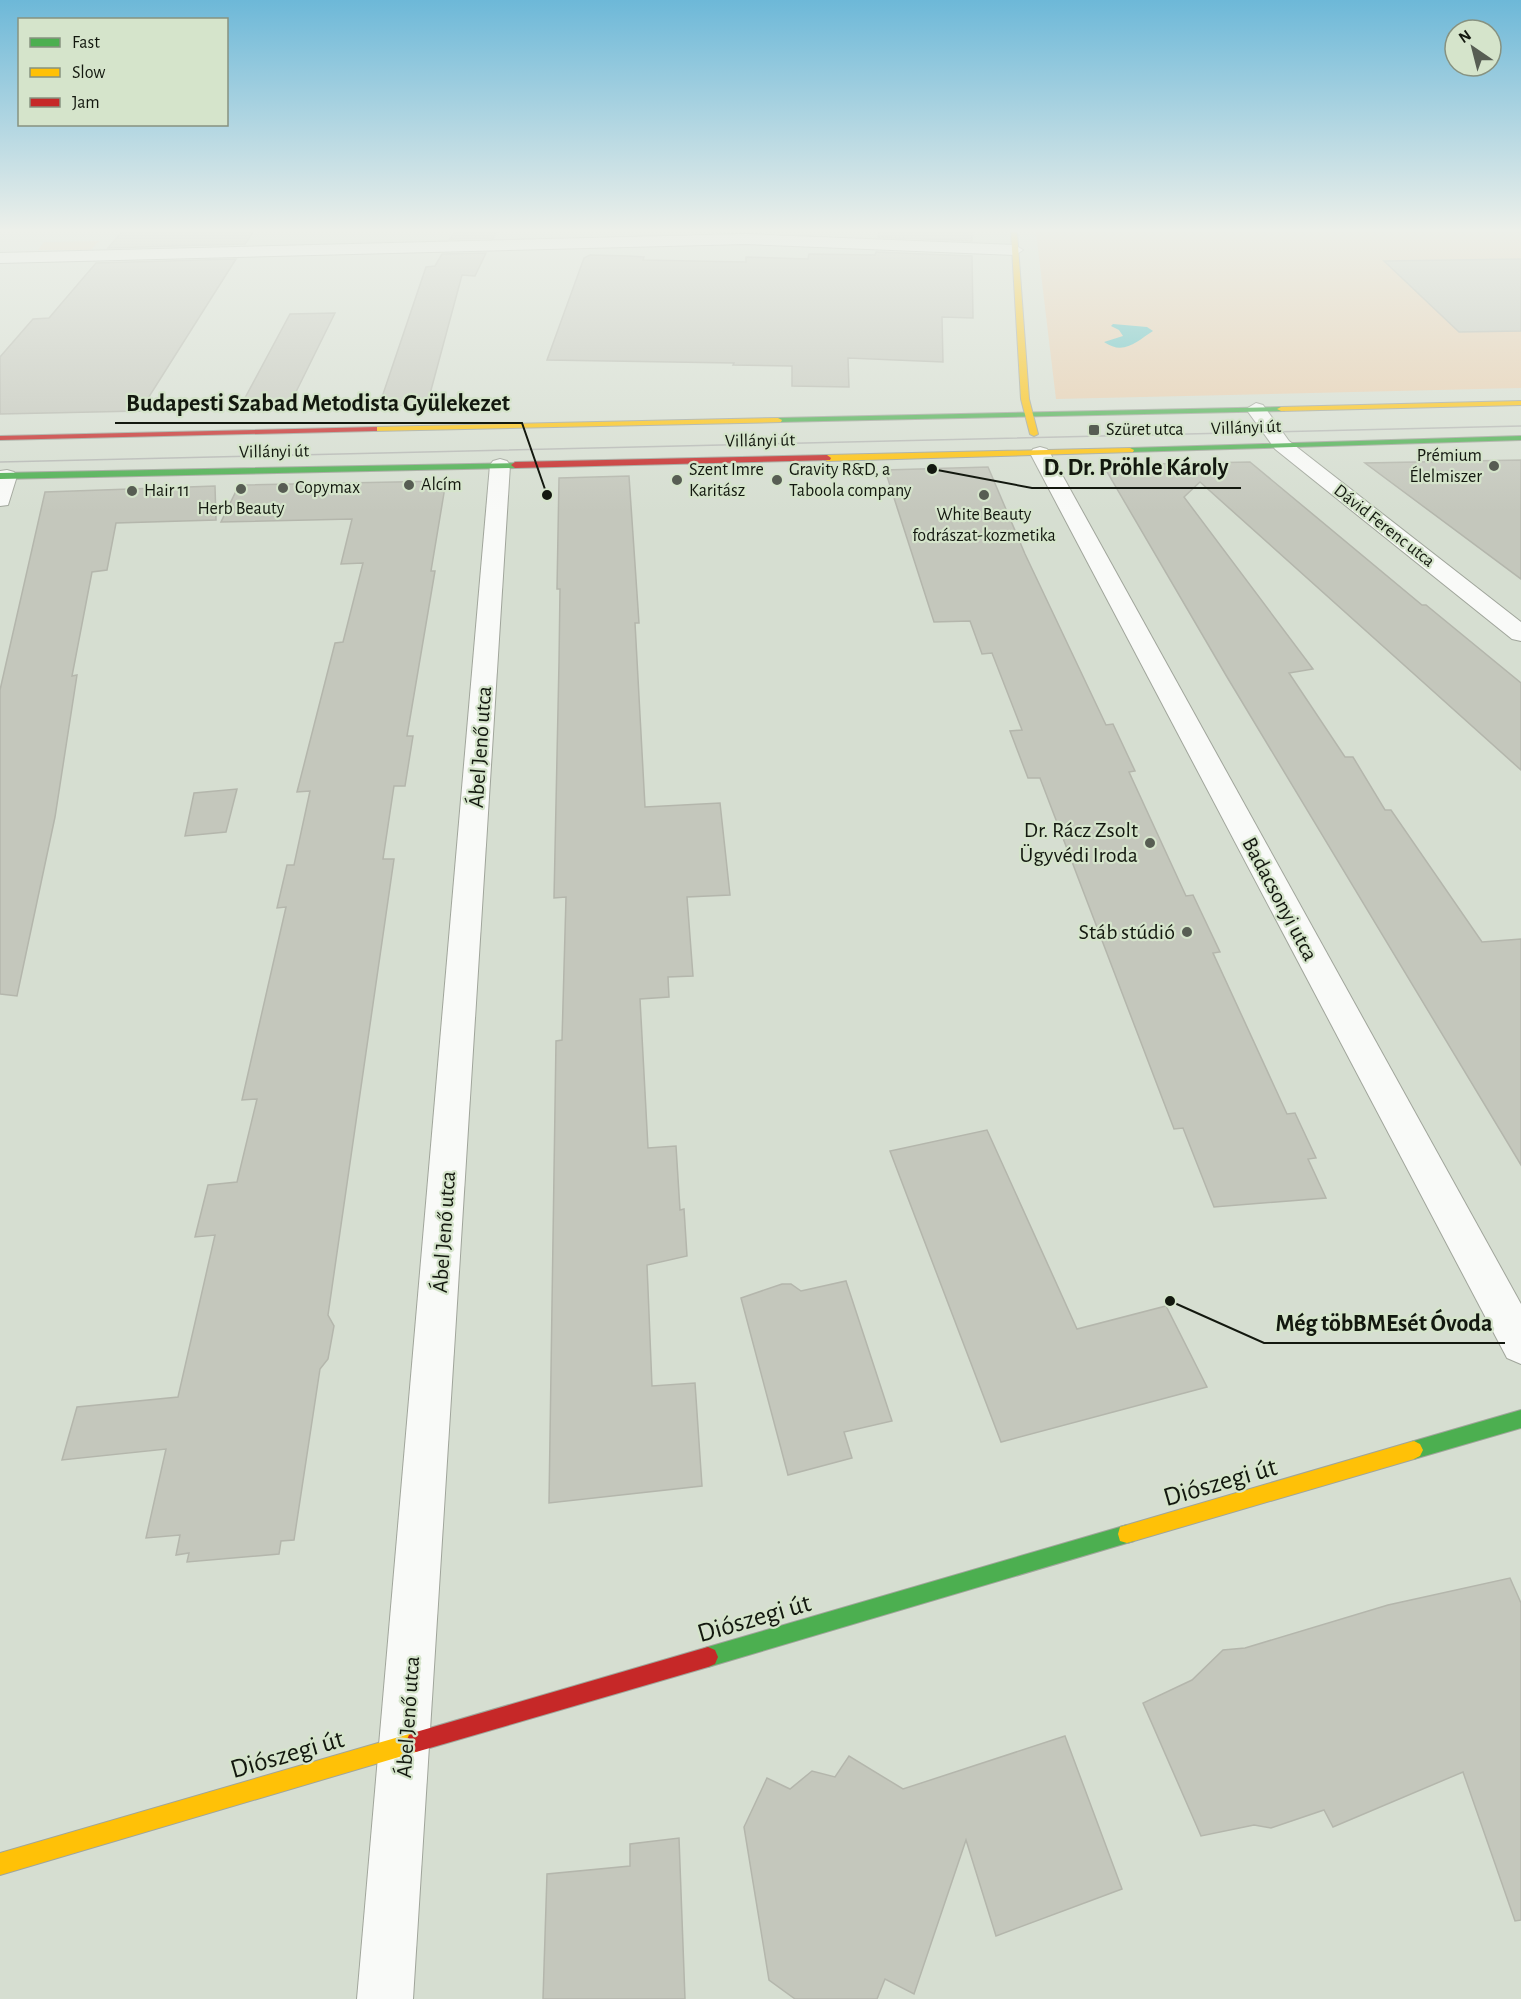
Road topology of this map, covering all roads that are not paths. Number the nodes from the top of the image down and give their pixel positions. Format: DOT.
graph roads {
  1 [pos="1021,325"];
  2 [pos="1521,403"];
  3 [pos="1256,409"];
  4 [pos="1027,413"];
  5 [pos="0,438"];
  6 [pos="1521,438"];
  7 [pos="1282,445"];
  8 [pos="1040,453"];
  9 [pos="500,465"];
  10 [pos="4,476"];
  11 [pos="0,500"];
  12 [pos="1521,634"];
  13 [pos="1521,1344"];
  14 [pos="1521,1419"];
  15 [pos="406,1744"];
  16 [pos="0,1864"];
  17 [pos="385,1999"];
  1 -- 4 [label="street"];
  2 -- 3 [label="street, Villányi út"];
  3 -- 4 [label="street, Villányi út"];
  3 -- 7 [label="street, Dávid Ferenc utca"];
  4 -- 5 [label="street, Villányi út"];
  4 -- 8 [label="street"];
  6 -- 7 [label="street, Villányi út"];
  7 -- 8 [label="street, Villányi út"];
  7 -- 12 [label="street, Dávid Ferenc utca"];
  8 -- 9 [label="street, Villányi út"];
  8 -- 13 [label="street, Badacsonyi utca"];
  9 -- 10 [label="street, Villányi út"];
  9 -- 15 [label="street, Ábel Jenő utca"];
  10 -- 11 [label="street"];
  14 -- 15 [label="street, Diószegi út"];
  15 -- 16 [label="street, Diószegi út"];
  15 -- 17 [label="street, Ábel Jenő utca"];
}
